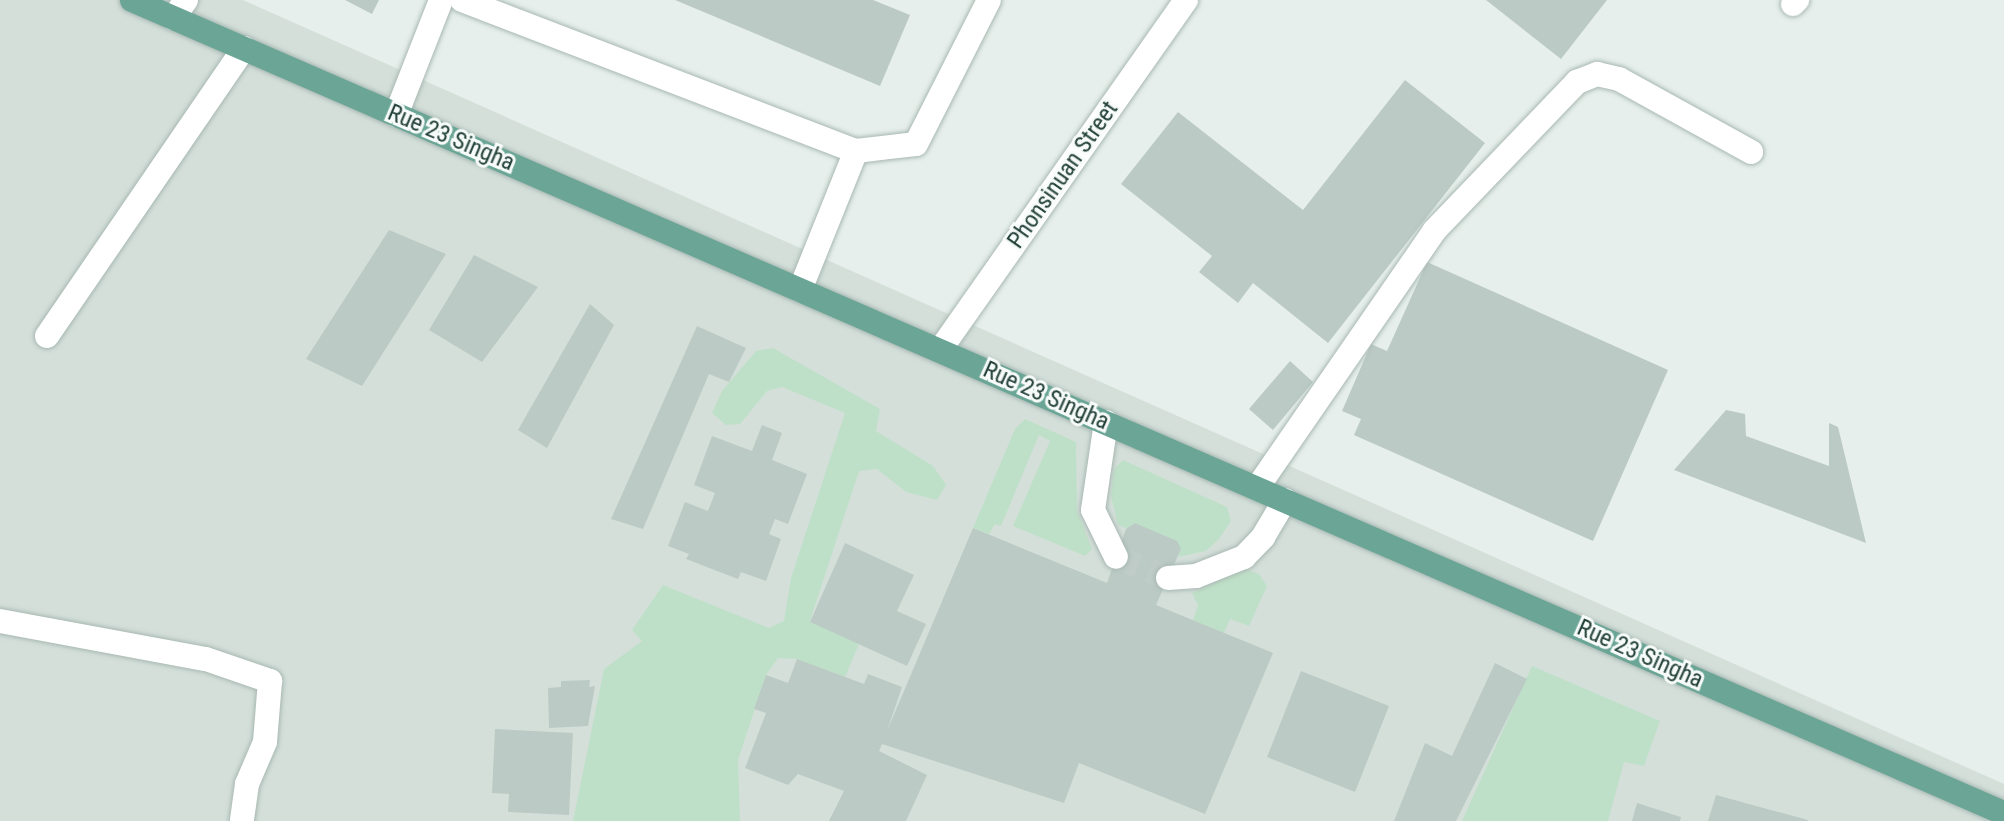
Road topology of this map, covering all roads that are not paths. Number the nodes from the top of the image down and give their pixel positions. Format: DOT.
graph roads {
  1 [pos="132,0"];
  2 [pos="441,0"];
  3 [pos="462,0"];
  4 [pos="989,0"];
  5 [pos="1186,0"];
  6 [pos="179,9"];
  7 [pos="244,48"];
  8 [pos="396,115"];
  9 [pos="856,151"];
  10 [pos="1751,152"];
  11 [pos="800,290"];
  12 [pos="47,336"];
  13 [pos="940,350"];
  14 [pos="1106,422"];
  15 [pos="1257,488"];
  16 [pos="1285,500"];
  17 [pos="1116,557"];
  18 [pos="1168,578"];
  19 [pos="0,621"];
  20 [pos="1958,793"];
  21 [pos="2004,813"];
  22 [pos="242,821"];
  23 [pos="1983,821"];
  1 -- 6 [label="main road, Rue 23 Singha"];
  2 -- 8 [label="street"];
  3 -- 9 [label="street"];
  4 -- 9 [label="street"];
  5 -- 13 [label="street, Phonsinuan Street"];
  6 -- 7 [label="main road, Rue 23 Singha"];
  7 -- 8 [label="main road, Rue 23 Singha"];
  7 -- 12 [label="street"];
  8 -- 11 [label="main road, Rue 23 Singha"];
  9 -- 11 [label="street"];
  10 -- 15 [label="street"];
  11 -- 13 [label="main road, Rue 23 Singha"];
  13 -- 14 [label="main road, Rue 23 Singha"];
  14 -- 15 [label="main road, Rue 23 Singha"];
  14 -- 17 [label="street"];
  15 -- 16 [label="main road, Rue 23 Singha"];
  16 -- 18 [label="street"];
  16 -- 20 [label="main road, Rue 23 Singha"];
  19 -- 22 [label="street"];
  20 -- 21 [label="main road, Rue 23 Singha"];
  20 -- 23 [label="main road, Rue 23 Singha"];
}
